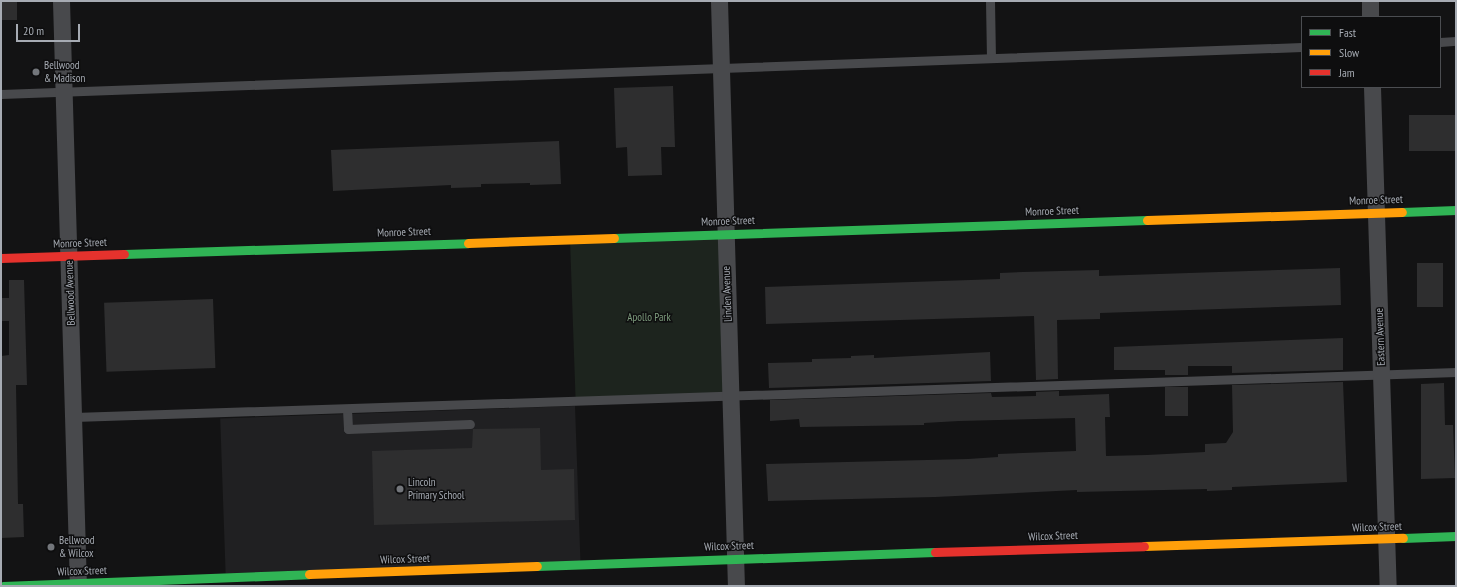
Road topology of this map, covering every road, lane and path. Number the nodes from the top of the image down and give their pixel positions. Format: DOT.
graph roads {
  1 [pos="61,1"];
  2 [pos="719,1"];
  3 [pos="990,1"];
  4 [pos="1370,1"];
  5 [pos="1370,16"];
  6 [pos="1456,41"];
  7 [pos="1441,42"];
  8 [pos="1301,47"];
  9 [pos="991,58"];
  10 [pos="721,68"];
  11 [pos="1372,88"];
  12 [pos="64,92"];
  13 [pos="1,94"];
  14 [pos="1456,210"];
  15 [pos="1376,212"];
  16 [pos="725,233"];
  17 [pos="69,256"];
  18 [pos="1,258"];
  19 [pos="1456,372"];
  20 [pos="1381,375"];
  21 [pos="730,396"];
  22 [pos="347,408"];
  23 [pos="74,417"];
  24 [pos="470,424"];
  25 [pos="1456,536"];
  26 [pos="1387,538"];
  27 [pos="735,558"];
  28 [pos="78,585"];
  29 [pos="3,586"];
  30 [pos="736,586"];
  31 [pos="1388,586"];
  1 -- 12 [label="street, Bellwood Avenue"];
  2 -- 10 [label="street, Linden Avenue"];
  3 -- 9 [label="lane"];
  4 -- 5 [label="street"];
  6 -- 7 [label="lane"];
  8 -- 9 [label="lane"];
  9 -- 10 [label="lane"];
  10 -- 12 [label="lane"];
  10 -- 16 [label="street, Linden Avenue"];
  11 -- 15 [label="street, Eastern Avenue"];
  12 -- 13 [label="lane"];
  12 -- 17 [label="street, Bellwood Avenue"];
  14 -- 15 [label="street, Monroe Street"];
  15 -- 16 [label="street, Monroe Street"];
  15 -- 20 [label="street, Eastern Avenue"];
  16 -- 17 [label="street, Monroe Street"];
  16 -- 21 [label="street, Linden Avenue"];
  17 -- 18 [label="street, Monroe Street"];
  17 -- 23 [label="street, Bellwood Avenue"];
  19 -- 20 [label="lane"];
  20 -- 21 [label="lane"];
  20 -- 26 [label="street, Eastern Avenue"];
  21 -- 22 [label="lane"];
  21 -- 27 [label="street, Linden Avenue"];
  22 -- 23 [label="lane"];
  22 -- 24 [label="lane"];
  23 -- 28 [label="street, Bellwood Avenue"];
  25 -- 26 [label="street, Wilcox Street"];
  26 -- 27 [label="street, Wilcox Street"];
  26 -- 31 [label="street, Eastern Avenue"];
  27 -- 28 [label="street, Wilcox Street"];
  27 -- 30 [label="street, Linden Avenue"];
  28 -- 29 [label="street, Wilcox Street"];
}
